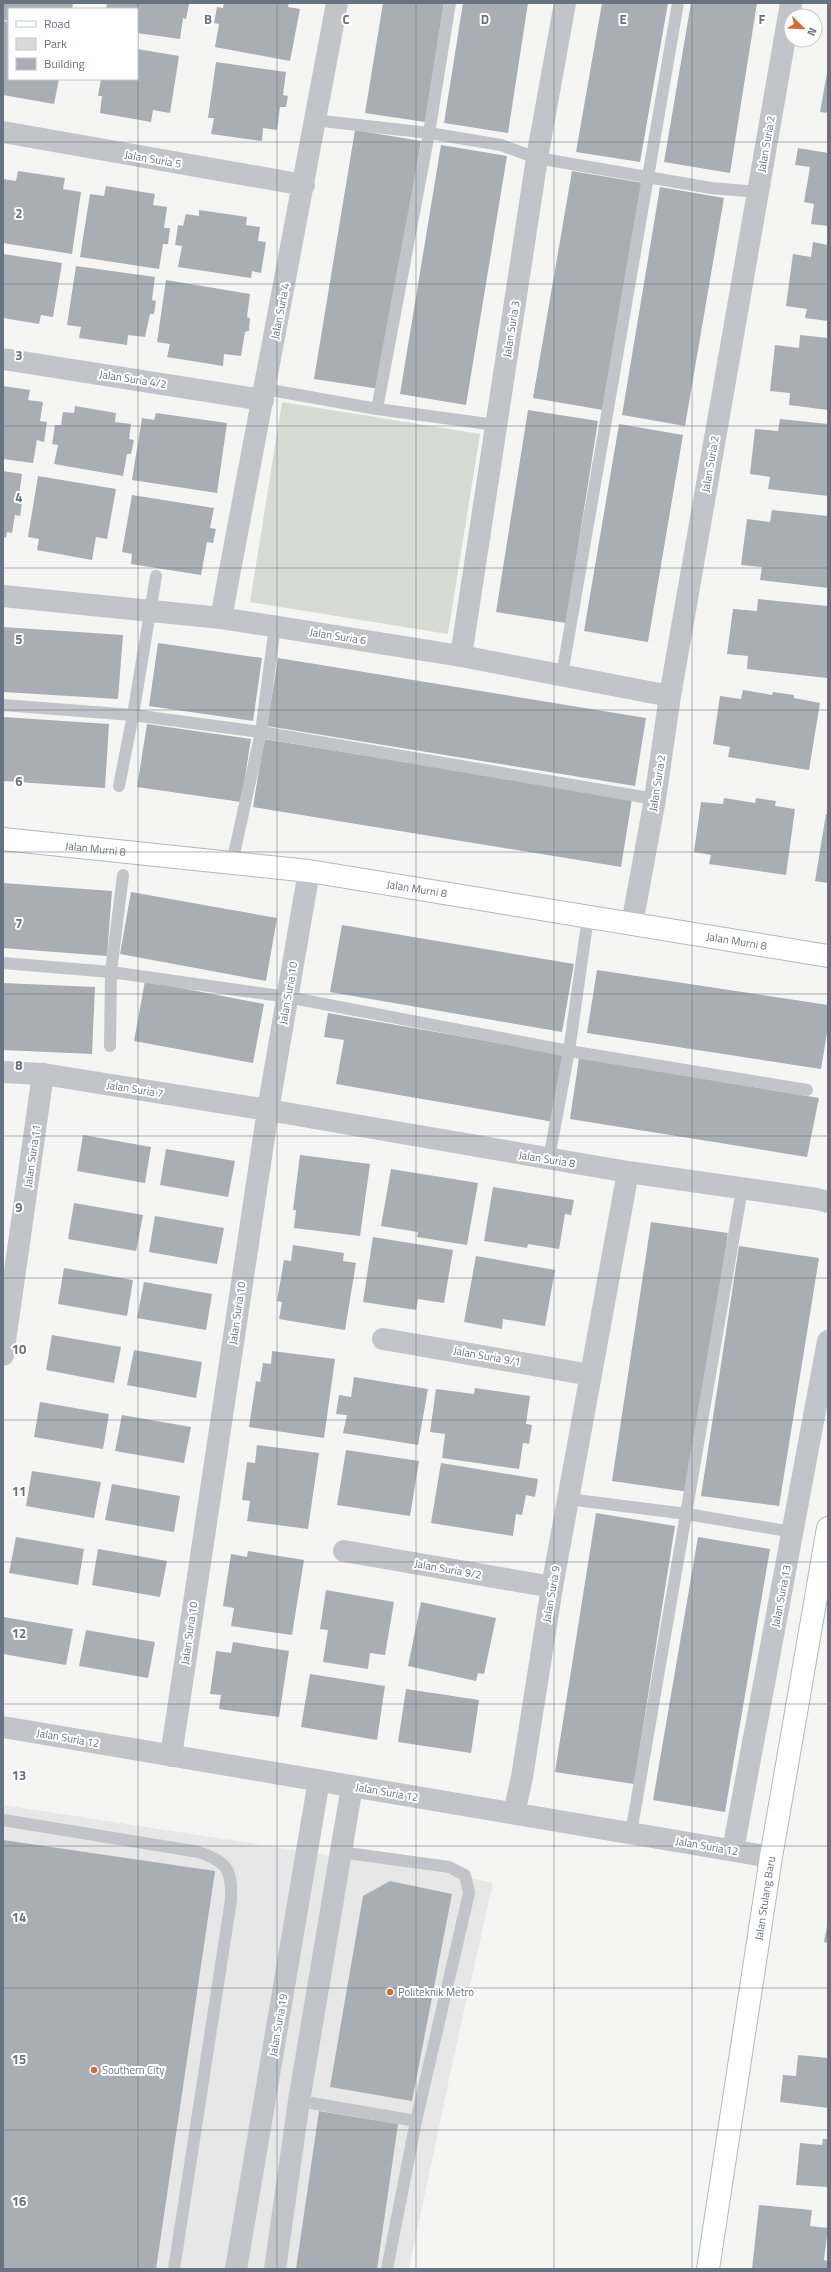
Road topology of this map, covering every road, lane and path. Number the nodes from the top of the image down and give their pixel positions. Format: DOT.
graph roads {
  1 [pos="337,3"];
  2 [pos="450,3"];
  3 [pos="565,3"];
  4 [pos="678,3"];
  5 [pos="791,3"];
  6 [pos="314,120"];
  7 [pos="3,132"];
  8 [pos="429,133"];
  9 [pos="537,158"];
  10 [pos="646,177"];
  11 [pos="304,185"];
  12 [pos="758,192"];
  13 [pos="3,359"];
  14 [pos="264,394"];
  15 [pos="377,409"];
  16 [pos="496,425"];
  17 [pos="156,576"];
  18 [pos="3,596"];
  19 [pos="150,611"];
  20 [pos="221,618"];
  21 [pos="275,626"];
  22 [pos="461,656"];
  23 [pos="562,675"];
  24 [pos="670,696"];
  25 [pos="3,705"];
  26 [pos="133,715"];
  27 [pos="261,732"];
  28 [pos="118,786"];
  29 [pos="654,799"];
  30 [pos="3,839"];
  31 [pos="232,863"];
  32 [pos="309,871"];
  33 [pos="123,875"];
  34 [pos="588,917"];
  35 [pos="632,924"];
  36 [pos="828,956"];
  37 [pos="3,962"];
  38 [pos="111,972"];
  39 [pos="287,997"];
  40 [pos="110,1046"];
  41 [pos="569,1051"];
  42 [pos="3,1072"];
  43 [pos="43,1074"];
  44 [pos="807,1090"];
  45 [pos="268,1110"];
  46 [pos="549,1158"];
  47 [pos="628,1172"];
  48 [pos="742,1188"];
  49 [pos="828,1202"];
  50 [pos="383,1339"];
  51 [pos="828,1341"];
  52 [pos="3,1355"];
  53 [pos="590,1375"];
  54 [pos="568,1499"];
  55 [pos="687,1514"];
  56 [pos="828,1528"];
  57 [pos="793,1532"];
  58 [pos="344,1551"];
  59 [pos="552,1587"];
  60 [pos="3,1727"];
  61 [pos="171,1756"];
  62 [pos="319,1780"];
  63 [pos="352,1786"];
  64 [pos="514,1813"];
  65 [pos="3,1820"];
  66 [pos="631,1833"];
  67 [pos="733,1850"];
  68 [pos="340,1852"];
  69 [pos="771,1857"];
  70 [pos="299,2101"];
  71 [pos="416,2121"];
  72 [pos="174,2269"];
  73 [pos="236,2269"];
  74 [pos="275,2269"];
  75 [pos="387,2269"];
  76 [pos="708,2269"];
  1 -- 6 [label="street, Jalan Suria 4"];
  2 -- 8 [label="lane"];
  3 -- 9 [label="street, Jalan Suria 3"];
  4 -- 10 [label="lane"];
  5 -- 12 [label="street, Jalan Suria 2"];
  6 -- 8 [label="lane"];
  6 -- 11 [label="street, Jalan Suria 4"];
  7 -- 11 [label="street, Jalan Suria 5"];
  8 -- 9 [label="lane"];
  8 -- 15 [label="lane"];
  9 -- 10 [label="lane"];
  9 -- 16 [label="street, Jalan Suria 3"];
  10 -- 12 [label="lane"];
  10 -- 23 [label="lane"];
  11 -- 14 [label="street, Jalan Suria 4"];
  12 -- 24 [label="street, Jalan Suria 2"];
  13 -- 14 [label="street, Jalan Suria 4/2"];
  14 -- 15 [label="lane"];
  14 -- 20 [label="street, Jalan Suria 4"];
  15 -- 16 [label="lane"];
  16 -- 22 [label="street, Jalan Suria 3"];
  17 -- 19 [label="lane"];
  18 -- 19 [label="street, Jalan Suria 6"];
  19 -- 20 [label="street, Jalan Suria 6"];
  19 -- 26 [label="lane"];
  20 -- 21 [label="street, Jalan Suria 6"];
  21 -- 22 [label="street, Jalan Suria 6"];
  21 -- 27 [label="lane"];
  22 -- 23 [label="street, Jalan Suria 6"];
  23 -- 24 [label="street, Jalan Suria 6"];
  24 -- 29 [label="street, Jalan Suria 2"];
  25 -- 26 [label="lane"];
  26 -- 27 [label="lane"];
  26 -- 28 [label="lane"];
  27 -- 29 [label="lane"];
  27 -- 31 [label="lane"];
  29 -- 35 [label="street, Jalan Suria 2"];
  30 -- 31 [label="street, Jalan Murni 8"];
  31 -- 32 [label="street, Jalan Murni 8"];
  32 -- 34 [label="street, Jalan Murni 8"];
  32 -- 39 [label="street, Jalan Suria 10"];
  33 -- 38 [label="lane"];
  34 -- 35 [label="street, Jalan Murni 8"];
  34 -- 41 [label="lane"];
  35 -- 36 [label="street, Jalan Murni 8"];
  37 -- 38 [label="lane"];
  38 -- 39 [label="lane"];
  38 -- 40 [label="lane"];
  39 -- 41 [label="lane"];
  39 -- 45 [label="street, Jalan Suria 10"];
  41 -- 44 [label="lane"];
  41 -- 46 [label="lane"];
  42 -- 43 [label="street, Jalan Suria 7"];
  43 -- 45 [label="street, Jalan Suria 7"];
  43 -- 52 [label="street, Jalan Suria 11"];
  45 -- 46 [label="street, Jalan Suria 8"];
  45 -- 61 [label="street, Jalan Suria 10"];
  46 -- 47 [label="street, Jalan Suria 8"];
  47 -- 48 [label="street, Jalan Suria 8"];
  47 -- 53 [label="street, Jalan Suria 9"];
  48 -- 49 [label="street, Jalan Suria 8"];
  48 -- 55 [label="lane"];
  50 -- 53 [label="street, Jalan Suria 9/1"];
  51 -- 57 [label="street, Jalan Suria 13"];
  53 -- 54 [label="street, Jalan Suria 9"];
  54 -- 55 [label="lane"];
  54 -- 59 [label="street, Jalan Suria 9"];
  55 -- 57 [label="lane"];
  55 -- 66 [label="lane"];
  56 -- 69 [label="street, Jalan Stulang Baru"];
  57 -- 67 [label="street, Jalan Suria 13"];
  58 -- 59 [label="street, Jalan Suria 9/2"];
  59 -- 64 [label="street, Jalan Suria 9"];
  60 -- 61 [label="street, Jalan Suria 12"];
  61 -- 62 [label="street, Jalan Suria 12"];
  62 -- 63 [label="street, Jalan Suria 12"];
  62 -- 73 [label="street, Jalan Suria 19"];
  63 -- 64 [label="street, Jalan Suria 12"];
  63 -- 68 [label="street"];
  64 -- 66 [label="street, Jalan Suria 12"];
  65 -- 72 [label="lane"];
  66 -- 67 [label="street, Jalan Suria 12"];
  67 -- 69 [label="street, Jalan Suria 12"];
  68 -- 70 [label="street"];
  68 -- 71 [label="lane"];
  69 -- 76 [label="street, Jalan Stulang Baru"];
  70 -- 71 [label="lane"];
  70 -- 74 [label="street"];
  71 -- 75 [label="lane"];
}
